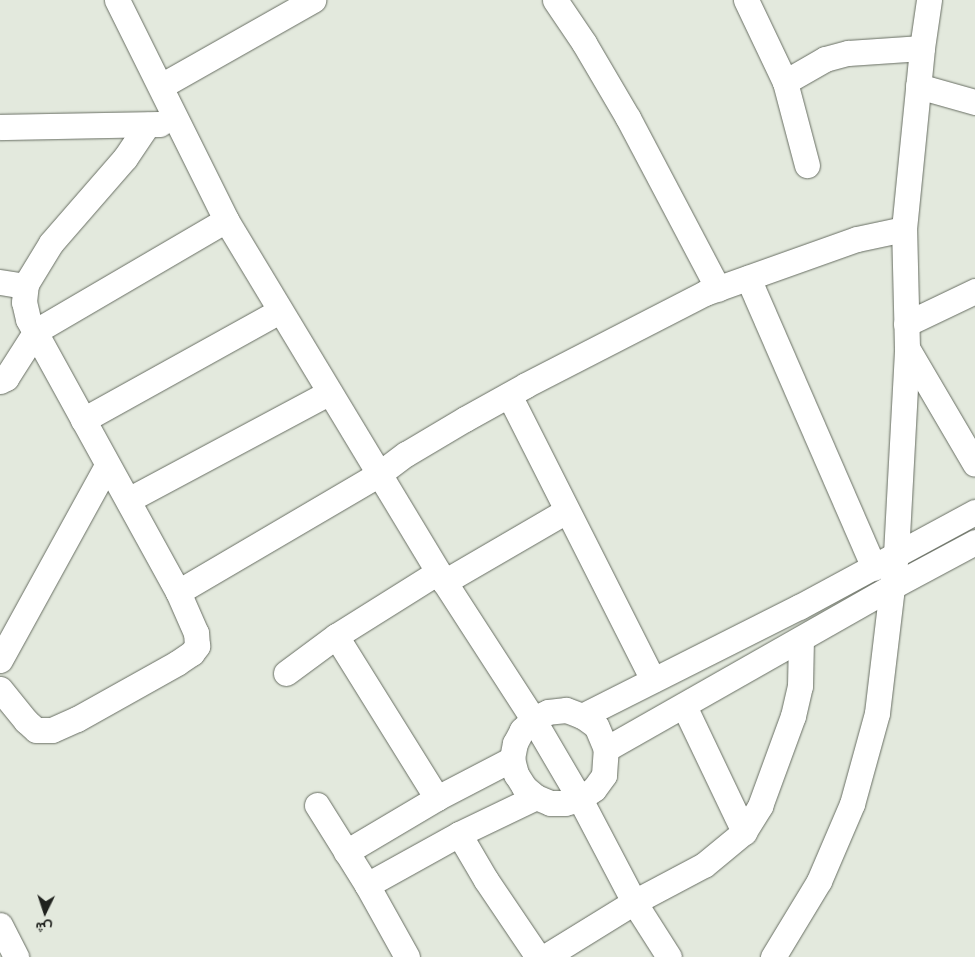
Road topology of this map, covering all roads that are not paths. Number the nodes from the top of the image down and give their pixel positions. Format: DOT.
graph roads {
  1 [pos="313,0"];
  2 [pos="555,0"];
  3 [pos="746,0"];
  4 [pos="929,0"];
  5 [pos="113,1"];
  6 [pos="922,48"];
  7 [pos="785,82"];
  8 [pos="161,86"];
  9 [pos="918,86"];
  10 [pos="975,102"];
  11 [pos="178,124"];
  12 [pos="147,125"];
  13 [pos="0,127"];
  14 [pos="807,165"];
  15 [pos="226,220"];
  16 [pos="904,229"];
  17 [pos="748,278"];
  18 [pos="0,282"];
  19 [pos="26,286"];
  20 [pos="718,289"];
  21 [pos="975,290"];
  22 [pos="280,311"];
  23 [pos="906,324"];
  24 [pos="36,330"];
  25 [pos="907,348"];
  26 [pos="2,383"];
  27 [pos="328,392"];
  28 [pos="509,395"];
  29 [pos="83,420"];
  30 [pos="975,464"];
  31 [pos="107,465"];
  32 [pos="379,474"];
  33 [pos="128,500"];
  34 [pos="566,512"];
  35 [pos="975,512"];
  36 [pos="975,542"];
  37 [pos="896,554"];
  38 [pos="874,568"];
  39 [pos="441,577"];
  40 [pos="893,586"];
  41 [pos="178,592"];
  42 [pos="336,636"];
  43 [pos="801,640"];
  44 [pos="0,660"];
  45 [pos="286,673"];
  46 [pos="653,680"];
  47 [pos="0,689"];
  48 [pos="684,706"];
  49 [pos="582,716"];
  50 [pos="532,719"];
  51 [pos="606,749"];
  52 [pos="512,759"];
  53 [pos="536,797"];
  54 [pos="437,798"];
  55 [pos="580,799"];
  56 [pos="317,805"];
  57 [pos="744,832"];
  58 [pos="460,834"];
  59 [pos="346,852"];
  60 [pos="367,885"];
  61 [pos="634,902"];
  62 [pos="0,925"];
  63 [pos="16,957"];
  64 [pos="407,957"];
  65 [pos="538,957"];
  66 [pos="545,957"];
  67 [pos="669,957"];
  68 [pos="774,957"];
  1 -- 8 [label="street"];
  2 -- 20 [label="street"];
  3 -- 7 [label="street"];
  4 -- 6 [label="street"];
  5 -- 8 [label="street"];
  6 -- 7 [label="street"];
  6 -- 9 [label="street"];
  7 -- 14 [label="street"];
  8 -- 11 [label="street"];
  9 -- 10 [label="street"];
  9 -- 16 [label="street"];
  11 -- 12 [label="street"];
  11 -- 15 [label="street"];
  12 -- 13 [label="street"];
  12 -- 19 [label="street"];
  15 -- 22 [label="street"];
  15 -- 24 [label="street"];
  16 -- 17 [label="street"];
  16 -- 23 [label="street"];
  17 -- 20 [label="street"];
  17 -- 38 [label="street"];
  18 -- 19 [label="street"];
  19 -- 24 [label="street"];
  20 -- 28 [label="street"];
  21 -- 23 [label="street"];
  22 -- 27 [label="street"];
  22 -- 29 [label="street"];
  23 -- 25 [label="street"];
  24 -- 26 [label="street"];
  24 -- 29 [label="street"];
  25 -- 30 [label="street"];
  25 -- 37 [label="street"];
  27 -- 32 [label="street"];
  27 -- 33 [label="street"];
  28 -- 32 [label="street"];
  28 -- 34 [label="street"];
  29 -- 31 [label="street"];
  31 -- 33 [label="street"];
  31 -- 44 [label="street"];
  32 -- 39 [label="street"];
  32 -- 41 [label="street"];
  33 -- 41 [label="street"];
  34 -- 39 [label="street"];
  34 -- 46 [label="street"];
  35 -- 37 [label="street"];
  36 -- 40 [label="street"];
  37 -- 38 [label="street"];
  37 -- 40 [label="street"];
  38 -- 46 [label="street"];
  39 -- 42 [label="street"];
  39 -- 50 [label="street"];
  40 -- 43 [label="street"];
  40 -- 68 [label="street"];
  41 -- 47 [label="street"];
  42 -- 45 [label="street"];
  42 -- 54 [label="street"];
  43 -- 48 [label="street"];
  43 -- 57 [label="street"];
  46 -- 49 [label="street"];
  48 -- 51 [label="street"];
  48 -- 57 [label="street"];
  49 -- 50 [label="street"];
  49 -- 51 [label="street"];
  50 -- 52 [label="street"];
  50 -- 55 [label="street"];
  51 -- 55 [label="street"];
  52 -- 53 [label="street"];
  52 -- 54 [label="street"];
  53 -- 55 [label="street"];
  53 -- 58 [label="street"];
  54 -- 59 [label="street"];
  55 -- 61 [label="street"];
  56 -- 59 [label="street"];
  57 -- 61 [label="street"];
  58 -- 60 [label="street"];
  58 -- 65 [label="street"];
  59 -- 60 [label="street"];
  60 -- 64 [label="street"];
  61 -- 66 [label="street"];
  61 -- 67 [label="street"];
  62 -- 63 [label="street"];
}
